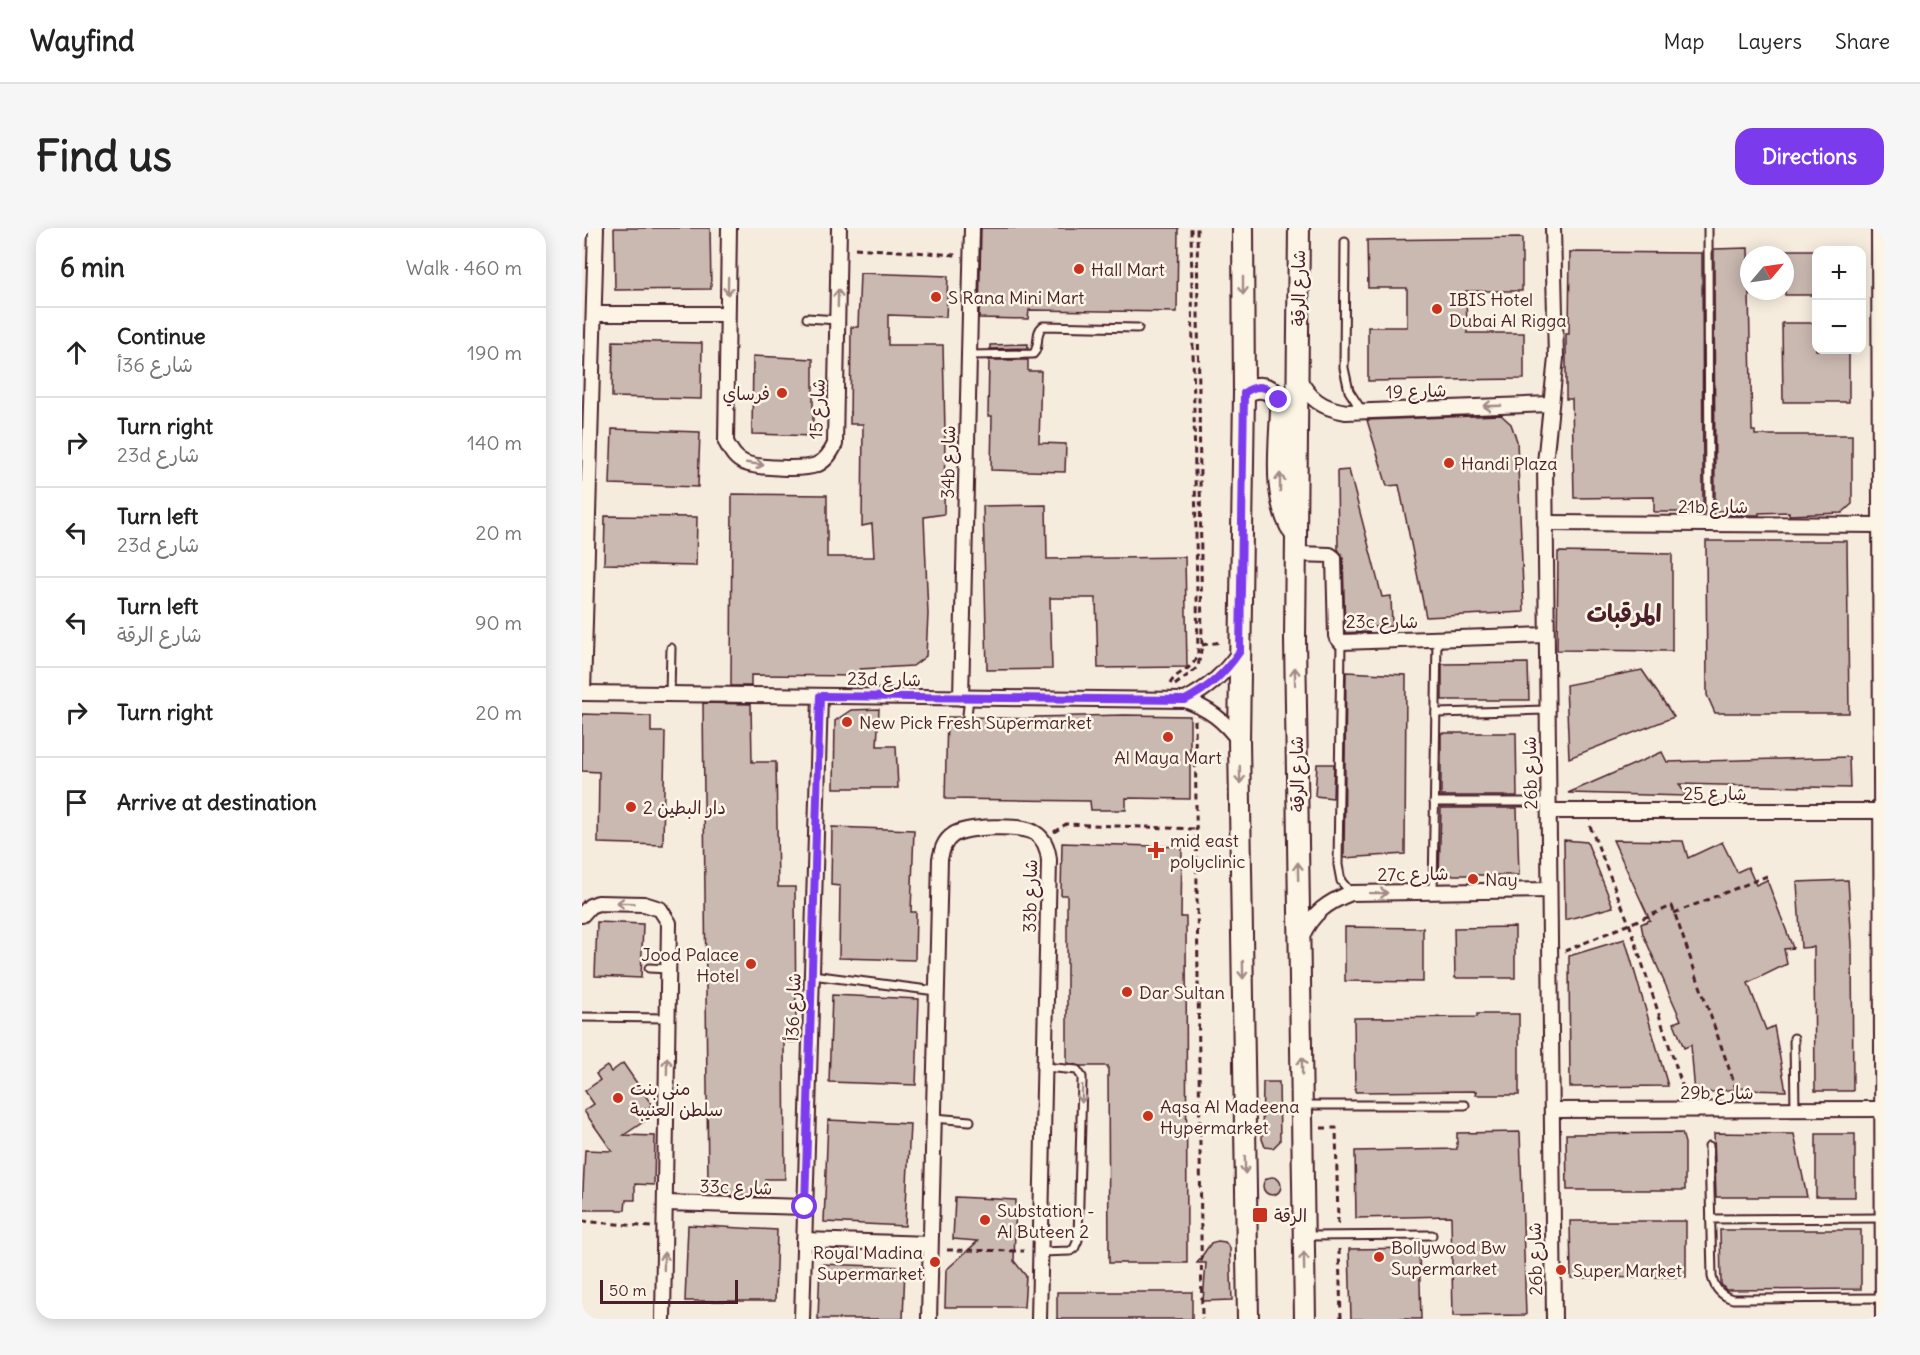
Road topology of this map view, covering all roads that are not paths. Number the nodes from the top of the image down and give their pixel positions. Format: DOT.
graph roads {
  1 [pos="596,228"];
  2 [pos="729,228"];
  3 [pos="839,228"];
  4 [pos="972,228"];
  5 [pos="1243,228"];
  6 [pos="1299,228"];
  7 [pos="1553,228"];
  8 [pos="1708,228"];
  9 [pos="1879,228"];
  10 [pos="1345,242"];
  11 [pos="594,314"];
  12 [pos="728,314"];
  13 [pos="807,318"];
  14 [pos="838,320"];
  15 [pos="1138,328"];
  16 [pos="969,355"];
  17 [pos="1298,377"];
  18 [pos="1244,393"];
  19 [pos="1551,404"];
  20 [pos="1362,411"];
  21 [pos="1882,444"];
  22 [pos="1545,523"];
  23 [pos="1709,524"];
  24 [pos="1880,525"];
  25 [pos="1297,545"];
  26 [pos="1882,621"];
  27 [pos="1546,635"];
  28 [pos="1437,639"];
  29 [pos="1341,642"];
  30 [pos="671,648"];
  31 [pos="1240,651"];
  32 [pos="583,693"];
  33 [pos="670,694"];
  34 [pos="820,696"];
  35 [pos="965,698"];
  36 [pos="1185,700"];
  37 [pos="1547,710"];
  38 [pos="1436,713"];
  39 [pos="967,716"];
  40 [pos="1239,741"];
  41 [pos="1434,802"];
  42 [pos="1548,806"];
  43 [pos="1881,811"];
  44 [pos="1550,890"];
  45 [pos="1433,892"];
  46 [pos="1351,893"];
  47 [pos="582,915"];
  48 [pos="1883,934"];
  49 [pos="1299,940"];
  50 [pos="650,968"];
  51 [pos="669,969"];
  52 [pos="812,975"];
  53 [pos="936,992"];
  54 [pos="582,1017"];
  55 [pos="668,1018"];
  56 [pos="1794,1038"];
  57 [pos="1045,1067"];
  58 [pos="1302,1105"];
  59 [pos="1465,1105"];
  60 [pos="1882,1109"];
  61 [pos="1552,1110"];
  62 [pos="1795,1110"];
  63 [pos="933,1118"];
  64 [pos="970,1121"];
  65 [pos="1709,1146"];
  66 [pos="1883,1175"];
  67 [pos="665,1203"];
  68 [pos="805,1207"];
  69 [pos="1883,1218"];
  70 [pos="1711,1219"];
  71 [pos="1432,1235"];
  72 [pos="1304,1236"];
  73 [pos="804,1240"];
  74 [pos="930,1247"];
  75 [pos="1041,1252"];
  76 [pos="1883,1298"];
  77 [pos="663,1319"];
  78 [pos="802,1319"];
  79 [pos="929,1319"];
  80 [pos="1039,1319"];
  81 [pos="1248,1319"];
  82 [pos="1305,1319"];
  83 [pos="1554,1319"];
  84 [pos="1883,1319"];
  1 -- 11 [label="street"];
  2 -- 12 [label="street, شارع 15, one-way"];
  14 -- 3 [label="street, شارع 15, one-way"];
  4 -- 16 [label="street, 34b شارع"];
  5 -- 18 [label="street, one-way"];
  6 -- 17 [label="street, شارع الرقة"];
  7 -- 19 [label="street, 26b شارع"];
  8 -- 23 [label="lane"];
  9 -- 21 [label="street"];
  10 -- 20 [label="lane"];
  11 -- 12 [label="street"];
  11 -- 32 [label="street"];
  12 -- 14 [label="street, شارع 15, one-way"];
  13 -- 14 [label="lane"];
  15 -- 16 [label="lane"];
  16 -- 35 [label="street, 34b شارع"];
  17 -- 20 [label="street, شارع 19"];
  17 -- 25 [label="street, شارع الرقة"];
  25 -- 18 [label="street, one-way"];
  18 -- 31 [label="street"];
  19 -- 20 [label="street, شارع 19, one-way"];
  19 -- 22 [label="street, 26b شارع"];
  21 -- 24 [label="street"];
  22 -- 23 [label="street, 21b شارع"];
  22 -- 27 [label="street, 26b شارع"];
  23 -- 24 [label="street, 21b شارع"];
  24 -- 26 [label="street"];
  25 -- 29 [label="street, 23c شارع"];
  49 -- 25 [label="street, شارع الرقة, one-way"];
  26 -- 43 [label="street"];
  27 -- 28 [label="street, 23c شارع"];
  27 -- 37 [label="street, 26b شارع"];
  28 -- 29 [label="street, 23c شارع"];
  28 -- 38 [label="lane"];
  29 -- 46 [label="lane"];
  30 -- 33 [label="lane"];
  31 -- 36 [label="street"];
  31 -- 40 [label="street"];
  32 -- 33 [label="street, 23d شارع"];
  33 -- 34 [label="street, 23d شارع"];
  34 -- 35 [label="street, 23d شارع"];
  34 -- 52 [label="street, شارع 36أ"];
  35 -- 36 [label="street, 23d شارع"];
  35 -- 39 [label="lane"];
  36 -- 40 [label="street, 23d شارع"];
  37 -- 38 [label="lane"];
  37 -- 42 [label="street, 26b شارع"];
  38 -- 41 [label="lane"];
  40 -- 81 [label="street, one-way"];
  41 -- 42 [label="lane"];
  41 -- 45 [label="lane"];
  42 -- 43 [label="street, شارع 25"];
  42 -- 44 [label="street, 26b شارع"];
  43 -- 48 [label="street"];
  44 -- 45 [label="street, 27c شارع"];
  44 -- 61 [label="street, 26b شارع"];
  46 -- 45 [label="street, 27c شارع, one-way"];
  46 -- 49 [label="street, 27c شارع"];
  51 -- 47 [label="street, one-way"];
  48 -- 60 [label="street"];
  58 -- 49 [label="street, شارع الرقة, one-way"];
  50 -- 51 [label="lane"];
  51 -- 55 [label="street"];
  52 -- 53 [label="lane"];
  52 -- 68 [label="street, شارع 36أ"];
  53 -- 57 [label="street, 33b شارع"];
  53 -- 63 [label="street, 33b شارع"];
  54 -- 55 [label="lane"];
  67 -- 55 [label="street, one-way"];
  56 -- 62 [label="lane"];
  57 -- 75 [label="street, 33b شارع"];
  57 -- 75 [label="lane, one-way"];
  58 -- 59 [label="lane"];
  58 -- 72 [label="street, شارع الرقة"];
  60 -- 62 [label="street, 29b شارع"];
  60 -- 66 [label="street"];
  61 -- 62 [label="street, 29b شارع"];
  61 -- 83 [label="street, 26b شارع"];
  63 -- 64 [label="lane"];
  63 -- 74 [label="street, 33b شارع"];
  65 -- 70 [label="lane"];
  66 -- 69 [label="street"];
  67 -- 68 [label="street, 33c شارع"];
  77 -- 67 [label="street, one-way"];
  68 -- 73 [label="street, شارع 36أ"];
  69 -- 70 [label="lane"];
  69 -- 76 [label="street"];
  70 -- 76 [label="lane"];
  71 -- 72 [label="lane"];
  82 -- 72 [label="street, شارع الرقة, one-way"];
  73 -- 74 [label="street"];
  73 -- 78 [label="street, شارع 36أ"];
  74 -- 79 [label="street, 33b شارع"];
  75 -- 80 [label="street, 33b شارع"];
  76 -- 84 [label="street"];
}
